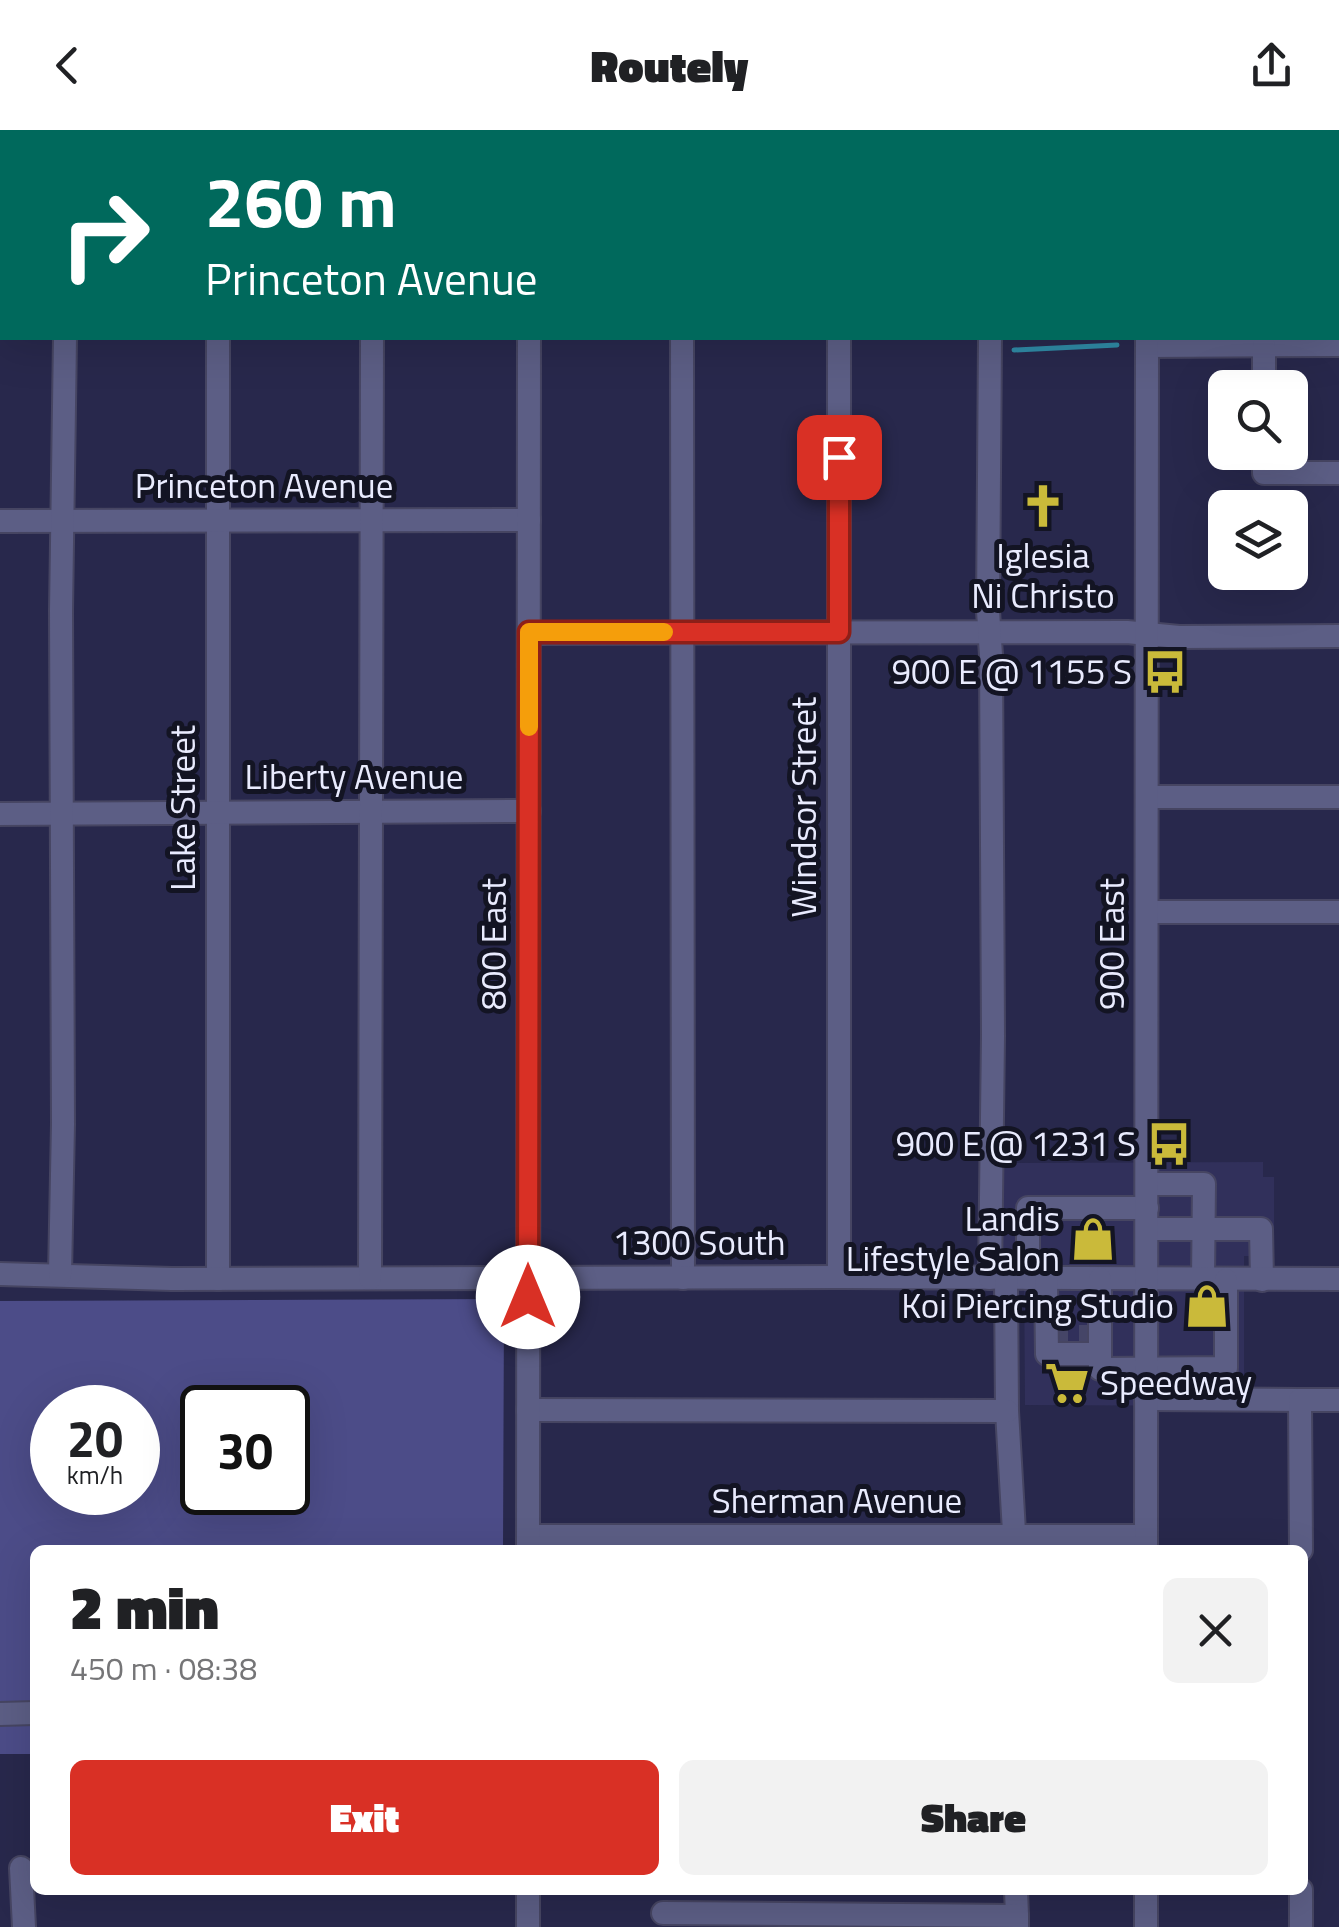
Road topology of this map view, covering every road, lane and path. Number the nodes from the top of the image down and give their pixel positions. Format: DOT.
graph roads {
  1 [pos="64,340"];
  2 [pos="218,340"];
  3 [pos="372,340"];
  4 [pos="529,340"];
  5 [pos="682,340"];
  6 [pos="839,340"];
  7 [pos="990,340"];
  8 [pos="1147,342"];
  9 [pos="1264,346"];
  10 [pos="1339,346"];
  11 [pos="1264,370"];
  12 [pos="1308,469"];
  13 [pos="1339,473"];
  14 [pos="371,520"];
  15 [pos="529,520"];
  16 [pos="218,521"];
  17 [pos="0,522"];
  18 [pos="62,522"];
  19 [pos="529,632"];
  20 [pos="683,632"];
  21 [pos="839,632"];
  22 [pos="989,632"];
  23 [pos="1147,634"];
  24 [pos="1339,636"];
  25 [pos="1339,796"];
  26 [pos="1147,797"];
  27 [pos="529,811"];
  28 [pos="372,812"];
  29 [pos="62,813"];
  30 [pos="218,813"];
  31 [pos="0,814"];
  32 [pos="1147,912"];
  33 [pos="1339,912"];
  34 [pos="1148,1207"];
  35 [pos="1203,1230"];
  36 [pos="0,1274"];
  37 [pos="60,1275"];
  38 [pos="839,1277"];
  39 [pos="370,1278"];
  40 [pos="528,1278"];
  41 [pos="683,1278"];
  42 [pos="1017,1278"];
  43 [pos="218,1279"];
  44 [pos="1100,1279"];
  45 [pos="1148,1280"];
  46 [pos="1214,1280"];
  47 [pos="1262,1280"];
  48 [pos="1339,1280"];
  49 [pos="1146,1335"];
  50 [pos="1097,1342"];
  51 [pos="1146,1368"];
  52 [pos="1146,1399"];
  53 [pos="1300,1400"];
  54 [pos="1339,1400"];
  55 [pos="528,1410"];
  56 [pos="1007,1411"];
  57 [pos="528,1543"];
  58 [pos="1015,1543"];
  59 [pos="1146,1543"];
  60 [pos="1301,1545"];
  61 [pos="30,1713"];
  62 [pos="0,1714"];
  63 [pos="19,1868"];
  64 [pos="528,1895"];
  65 [pos="1016,1895"];
  66 [pos="1146,1895"];
  67 [pos="1302,1895"];
  68 [pos="0,1912"];
  69 [pos="663,1913"];
  70 [pos="24,1920"];
  71 [pos="1017,1921"];
  72 [pos="528,1927"];
  73 [pos="1146,1927"];
  74 [pos="1302,1927"];
  1 -- 18 [label="street"];
  2 -- 16 [label="street, Lake Street"];
  3 -- 14 [label="street"];
  4 -- 15 [label="street, 800 East"];
  5 -- 20 [label="street"];
  6 -- 21 [label="street, Windsor Street"];
  7 -- 22 [label="street"];
  8 -- 9 [label="street"];
  8 -- 23 [label="street, 900 East"];
  9 -- 10 [label="street"];
  9 -- 11 [label="street"];
  12 -- 13 [label="street"];
  14 -- 15 [label="street, Princeton Avenue"];
  14 -- 16 [label="street, Princeton Avenue"];
  14 -- 28 [label="street"];
  15 -- 19 [label="street, 800 East"];
  16 -- 18 [label="street, Princeton Avenue"];
  16 -- 30 [label="street, Lake Street"];
  17 -- 18 [label="street, Princeton Avenue"];
  18 -- 29 [label="street"];
  19 -- 20 [label="street"];
  19 -- 27 [label="street, 800 East"];
  20 -- 21 [label="street"];
  20 -- 41 [label="street"];
  21 -- 22 [label="street"];
  21 -- 38 [label="street, Windsor Street"];
  22 -- 23 [label="street"];
  22 -- 42 [label="street"];
  23 -- 24 [label="street"];
  23 -- 26 [label="street, 900 East"];
  25 -- 26 [label="street"];
  26 -- 32 [label="street, 900 East"];
  27 -- 28 [label="street, Liberty Avenue"];
  27 -- 40 [label="street, 800 East"];
  28 -- 30 [label="street, Liberty Avenue"];
  28 -- 39 [label="street"];
  29 -- 30 [label="street, Liberty Avenue"];
  29 -- 31 [label="street, Liberty Avenue"];
  29 -- 37 [label="street"];
  30 -- 43 [label="street, Lake Street"];
  32 -- 33 [label="street"];
  32 -- 34 [label="street, 900 East"];
  34 -- 35 [label="street"];
  34 -- 35 [label="street"];
  34 -- 42 [label="street"];
  34 -- 45 [label="street, 900 East"];
  35 -- 46 [label="street"];
  35 -- 47 [label="street"];
  36 -- 37 [label="street, 1300 South"];
  37 -- 43 [label="street, 1300 South"];
  38 -- 41 [label="street, 1300 South"];
  38 -- 42 [label="street, 1300 South"];
  39 -- 40 [label="street, 1300 South"];
  39 -- 43 [label="street, 1300 South"];
  40 -- 41 [label="street, 1300 South"];
  40 -- 55 [label="street, 800 East"];
  42 -- 44 [label="street, 1300 South"];
  42 -- 50 [label="street"];
  42 -- 56 [label="street"];
  44 -- 45 [label="street, 1300 South"];
  44 -- 50 [label="street"];
  45 -- 46 [label="street, 1300 South"];
  45 -- 49 [label="street, 900 East"];
  46 -- 47 [label="street, 1300 South"];
  46 -- 51 [label="street"];
  47 -- 48 [label="street, 1300 South"];
  49 -- 50 [label="street"];
  49 -- 51 [label="street, 900 East"];
  50 -- 51 [label="street"];
  51 -- 52 [label="street, 900 East"];
  52 -- 53 [label="street"];
  52 -- 59 [label="street, 900 East"];
  53 -- 54 [label="street"];
  53 -- 60 [label="street"];
  55 -- 56 [label="street"];
  55 -- 57 [label="street, 800 East"];
  56 -- 58 [label="street"];
  57 -- 58 [label="street, Sherman Avenue"];
  58 -- 59 [label="street, Sherman Avenue"];
  61 -- 62 [label="street"];
  63 -- 70 [label="street"];
  64 -- 72 [label="street"];
  65 -- 71 [label="street"];
  66 -- 73 [label="street"];
  67 -- 74 [label="street"];
  68 -- 70 [label="street"];
  69 -- 71 [label="street"];
}
